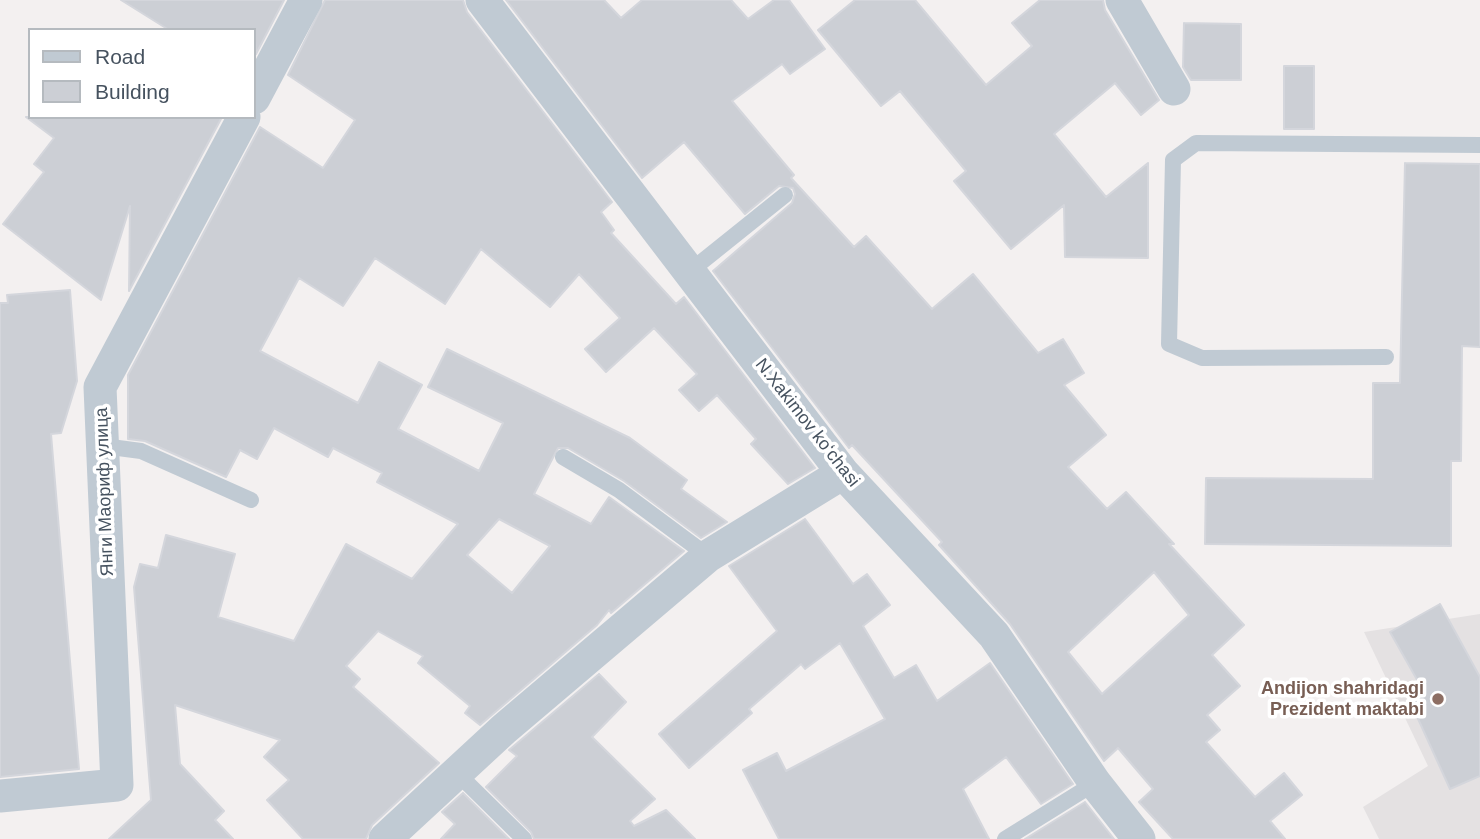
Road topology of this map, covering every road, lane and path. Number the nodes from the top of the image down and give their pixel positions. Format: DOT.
graph roads {
  1 [pos="306,0"];
  2 [pos="482,0"];
  3 [pos="1122,0"];
  4 [pos="1174,89"];
  5 [pos="256,94"];
  6 [pos="243,119"];
  7 [pos="1480,145"];
  8 [pos="785,195"];
  9 [pos="689,272"];
  10 [pos="1385,357"];
  11 [pos="103,446"];
  12 [pos="563,457"];
  13 [pos="843,473"];
  14 [pos="251,500"];
  15 [pos="708,556"];
  16 [pos="456,772"];
  17 [pos="1095,783"];
  18 [pos="0,796"];
  19 [pos="385,839"];
  20 [pos="524,839"];
  21 [pos="1005,839"];
  22 [pos="1139,839"];
  1 -- 5 [label="street"];
  2 -- 9 [label="street, N.Xakimov koʻchasi"];
  3 -- 4 [label="street"];
  6 -- 11 [label="street, Янги Маориф улица"];
  7 -- 10 [label="lane"];
  8 -- 9 [label="lane"];
  9 -- 13 [label="street, N.Xakimov koʻchasi"];
  11 -- 14 [label="lane"];
  11 -- 18 [label="street, Янги Маориф улица"];
  12 -- 15 [label="lane"];
  13 -- 15 [label="street"];
  13 -- 17 [label="street, N.Xakimov koʻchasi"];
  15 -- 16 [label="street"];
  16 -- 19 [label="street"];
  16 -- 20 [label="lane"];
  17 -- 21 [label="lane"];
  17 -- 22 [label="street, N.Xakimov koʻchasi"];
}
